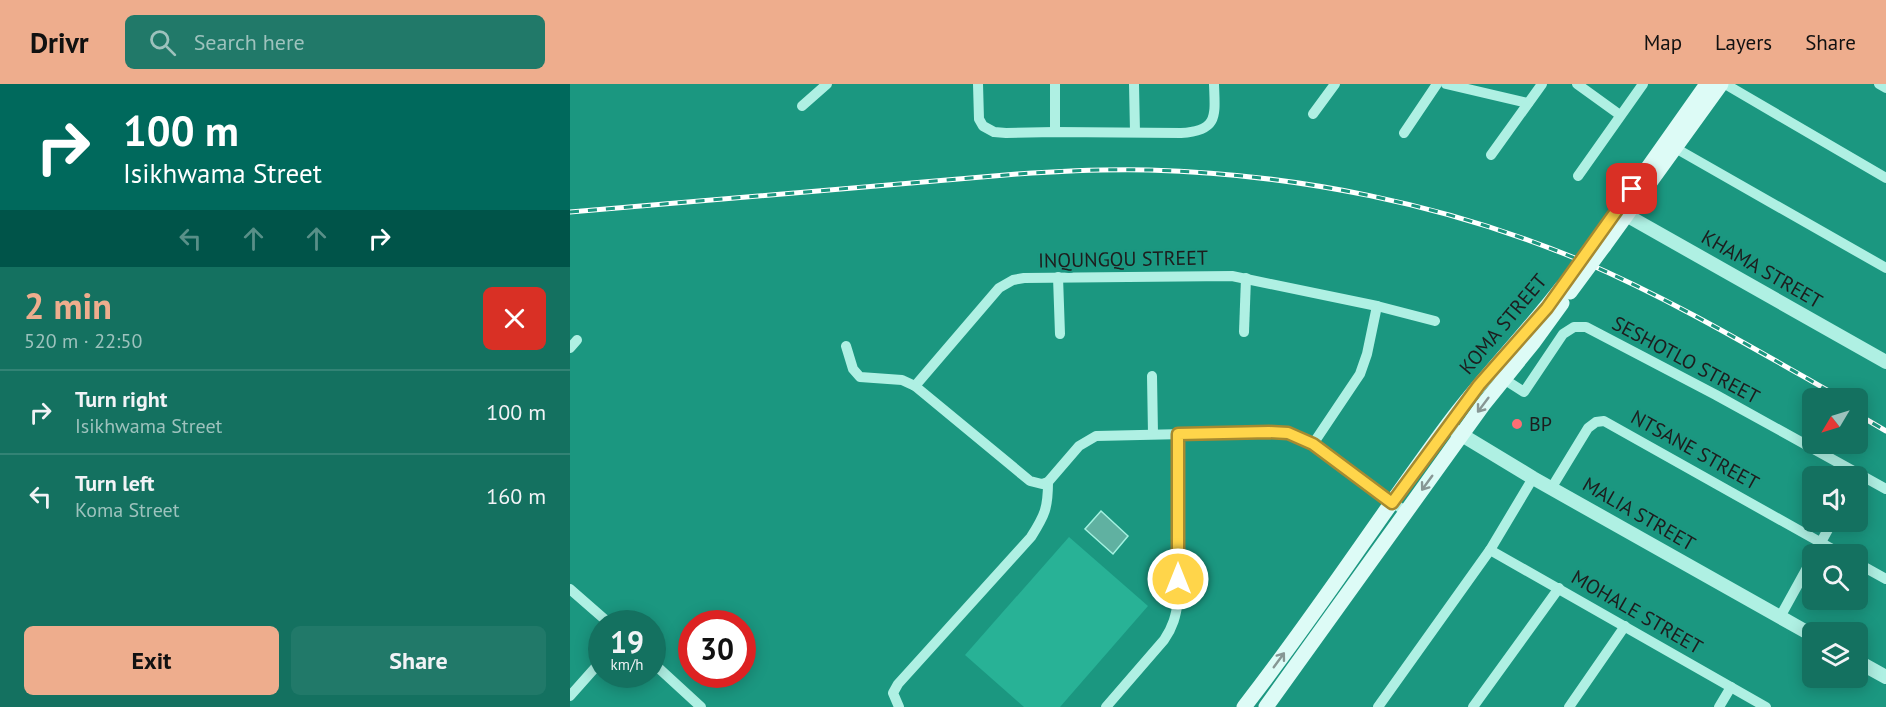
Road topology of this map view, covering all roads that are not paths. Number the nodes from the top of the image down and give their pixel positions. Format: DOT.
graph roads {
  1 [pos="827,84"];
  2 [pos="978,84"];
  3 [pos="1055,84"];
  4 [pos="1134,84"];
  5 [pos="1214,84"];
  6 [pos="1335,84"];
  7 [pos="1437,84"];
  8 [pos="1446,84"];
  9 [pos="1542,84"];
  10 [pos="1577,84"];
  11 [pos="1643,84"];
  12 [pos="1707,84"];
  13 [pos="1723,84"];
  14 [pos="1879,84"];
  15 [pos="1886,88"];
  16 [pos="1528,103"];
  17 [pos="802,106"];
  18 [pos="1313,114"];
  19 [pos="1620,115"];
  20 [pos="1055,132"];
  21 [pos="1135,132"];
  22 [pos="1404,133"];
  23 [pos="1670,145"];
  24 [pos="1491,155"];
  25 [pos="1578,176"];
  26 [pos="1886,178"];
  27 [pos="1622,212"];
  28 [pos="1886,268"];
  29 [pos="1058,277"];
  30 [pos="1245,278"];
  31 [pos="1377,306"];
  32 [pos="1435,321"];
  33 [pos="1244,332"];
  34 [pos="1060,334"];
  35 [pos="846,346"];
  36 [pos="1886,362"];
  37 [pos="1497,375"];
  38 [pos="1152,376"];
  39 [pos="915,386"];
  40 [pos="1447,425"];
  41 [pos="1153,434"];
  42 [pos="1178,434"];
  43 [pos="1461,435"];
  44 [pos="1313,444"];
  45 [pos="1842,466"];
  46 [pos="1533,478"];
  47 [pos="1868,480"];
  48 [pos="1048,482"];
  49 [pos="1552,488"];
  50 [pos="1886,489"];
  51 [pos="1392,503"];
  52 [pos="1406,512"];
  53 [pos="1827,532"];
  54 [pos="1821,543"];
  55 [pos="1490,550"];
  56 [pos="1868,569"];
  57 [pos="1802,578"];
  58 [pos="1886,579"];
  59 [pos="1559,588"];
  60 [pos="570,589"];
  61 [pos="594,610"];
  62 [pos="1780,617"];
  63 [pos="1625,627"];
  64 [pos="1802,629"];
  65 [pos="1868,666"];
  66 [pos="666,675"];
  67 [pos="588,676"];
  68 [pos="1886,677"];
  69 [pos="1731,687"];
  70 [pos="570,696"];
  71 [pos="701,707"];
  72 [pos="899,707"];
  73 [pos="1106,707"];
  74 [pos="1244,707"];
  75 [pos="1266,707"];
  76 [pos="1378,707"];
  77 [pos="1473,707"];
  78 [pos="1569,707"];
  79 [pos="1719,707"];
  80 [pos="1766,707"];
  1 -- 17 [label="street"];
  2 -- 20 [label="street"];
  3 -- 20 [label="street"];
  4 -- 21 [label="street"];
  5 -- 21 [label="street"];
  6 -- 18 [label="street"];
  7 -- 22 [label="street"];
  8 -- 16 [label="street"];
  9 -- 16 [label="street"];
  10 -- 19 [label="street"];
  11 -- 19 [label="street"];
  12 -- 23 [label="main road, KOMA STREET"];
  13 -- 23 [label="main road, KOMA STREET"];
  13 -- 26 [label="street"];
  14 -- 15 [label="street"];
  16 -- 24 [label="street"];
  19 -- 25 [label="street"];
  20 -- 21 [label="street"];
  23 -- 27 [label="main road, KOMA STREET"];
  23 -- 28 [label="street"];
  27 -- 36 [label="street, KHAMA STREET"];
  27 -- 37 [label="main road, KOMA STREET"];
  29 -- 30 [label="street, INQUNGQU STREET"];
  29 -- 34 [label="street"];
  29 -- 39 [label="street, INQUNGQU STREET"];
  30 -- 31 [label="street, INQUNGQU STREET"];
  30 -- 33 [label="street"];
  31 -- 32 [label="street, INQUNGQU STREET"];
  31 -- 44 [label="street"];
  35 -- 39 [label="street"];
  37 -- 40 [label="main road, KOMA STREET"];
  37 -- 43 [label="main road, KOMA STREET, one-way"];
  37 -- 45 [label="street, SESHOTLO STREET"];
  38 -- 41 [label="street"];
  39 -- 48 [label="street"];
  40 -- 43 [label="street, MALIA STREET"];
  40 -- 51 [label="main road, KOMA STREET"];
  41 -- 42 [label="street"];
  41 -- 48 [label="street"];
  42 -- 44 [label="street"];
  42 -- 73 [label="street"];
  43 -- 46 [label="street, MALIA STREET"];
  43 -- 52 [label="main road, KOMA STREET, one-way"];
  44 -- 51 [label="street"];
  46 -- 49 [label="street, MALIA STREET"];
  46 -- 55 [label="street"];
  47 -- 50 [label="street, SESHOTLO STREET"];
  48 -- 72 [label="street"];
  49 -- 54 [label="street, NTSANE STREET"];
  49 -- 62 [label="street, MALIA STREET"];
  51 -- 52 [label="street"];
  74 -- 51 [label="main road, KOMA STREET, one-way"];
  52 -- 75 [label="main road, KOMA STREET"];
  53 -- 54 [label="street"];
  55 -- 59 [label="street, MOHALE STREET"];
  55 -- 76 [label="street"];
  56 -- 58 [label="street"];
  57 -- 62 [label="street"];
  59 -- 63 [label="street, MOHALE STREET"];
  59 -- 77 [label="street"];
  60 -- 61 [label="street"];
  62 -- 64 [label="street, MALIA STREET"];
  63 -- 69 [label="street, MOHALE STREET"];
  63 -- 78 [label="street"];
  65 -- 68 [label="street"];
  66 -- 71 [label="street"];
  67 -- 70 [label="street"];
  69 -- 79 [label="street"];
  69 -- 80 [label="street, MOHALE STREET"];
}
